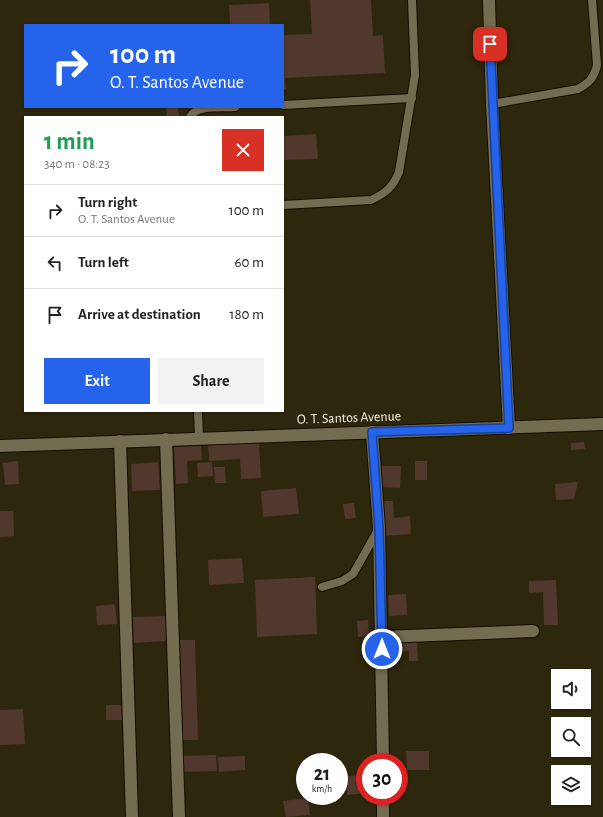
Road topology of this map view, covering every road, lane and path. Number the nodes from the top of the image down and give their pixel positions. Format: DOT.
graph roads {
  1 [pos="412,0"];
  2 [pos="489,0"];
  3 [pos="592,0"];
  4 [pos="412,98"];
  5 [pos="492,104"];
  6 [pos="284,105"];
  7 [pos="218,108"];
  8 [pos="190,116"];
  9 [pos="284,205"];
  10 [pos="198,412"];
  11 [pos="603,424"];
  12 [pos="509,428"];
  13 [pos="372,432"];
  14 [pos="200,438"];
  15 [pos="166,439"];
  16 [pos="120,441"];
  17 [pos="0,446"];
  18 [pos="379,528"];
  19 [pos="322,587"];
  20 [pos="533,631"];
  21 [pos="382,637"];
  22 [pos="383,753"];
  23 [pos="383,805"];
  24 [pos="132,817"];
  25 [pos="179,817"];
  26 [pos="384,817"];
  1 -- 4 [label="lane"];
  2 -- 5 [label="street"];
  3 -- 5 [label="lane"];
  4 -- 6 [label="lane"];
  4 -- 9 [label="lane"];
  5 -- 12 [label="street"];
  7 -- 8 [label="lane"];
  10 -- 14 [label="lane"];
  11 -- 12 [label="street, O. T. Santos Avenue"];
  12 -- 13 [label="street, O. T. Santos Avenue"];
  13 -- 14 [label="street, O. T. Santos Avenue"];
  13 -- 18 [label="street"];
  14 -- 15 [label="street, O. T. Santos Avenue"];
  15 -- 16 [label="street, O. T. Santos Avenue"];
  15 -- 25 [label="street"];
  16 -- 17 [label="street, O. T. Santos Avenue"];
  16 -- 24 [label="street"];
  18 -- 19 [label="lane"];
  18 -- 21 [label="street"];
  20 -- 21 [label="street"];
  21 -- 22 [label="street"];
  23 -- 26 [label="street"];
}
